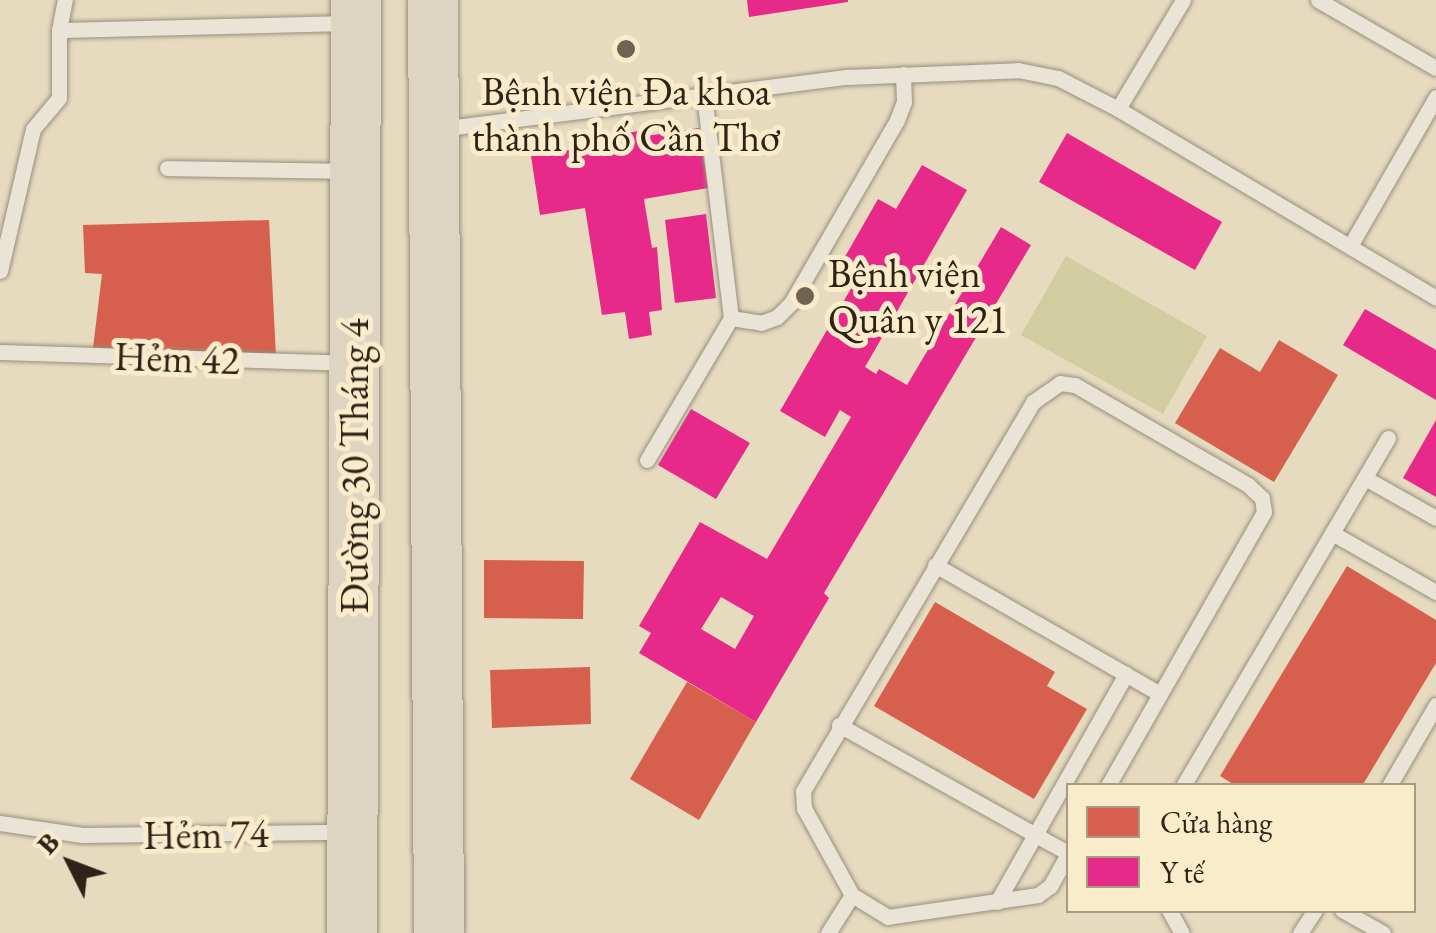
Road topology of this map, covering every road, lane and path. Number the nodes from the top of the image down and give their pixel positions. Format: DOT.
graph roads {
  1 [pos="65,0"];
  2 [pos="433,0"];
  3 [pos="1183,0"];
  4 [pos="1318,0"];
  5 [pos="356,12"];
  6 [pos="59,30"];
  7 [pos="1436,68"];
  8 [pos="903,74"];
  9 [pos="704,95"];
  10 [pos="1436,98"];
  11 [pos="1118,109"];
  12 [pos="436,130"];
  13 [pos="353,156"];
  14 [pos="167,168"];
  15 [pos="1350,246"];
  16 [pos="0,271"];
  17 [pos="1436,298"];
  18 [pos="731,318"];
  19 [pos="0,352"];
  20 [pos="354,363"];
  21 [pos="1388,438"];
  22 [pos="647,460"];
  23 [pos="1364,478"];
  24 [pos="1436,518"];
  25 [pos="1332,532"];
  26 [pos="935,565"];
  27 [pos="1436,592"];
  28 [pos="1126,674"];
  29 [pos="1160,694"];
  30 [pos="1436,705"];
  31 [pos="839,725"];
  32 [pos="1110,783"];
  33 [pos="1185,783"];
  34 [pos="1391,783"];
  35 [pos="0,823"];
  36 [pos="354,832"];
  37 [pos="1035,835"];
  38 [pos="1066,852"];
  39 [pos="1066,857"];
  40 [pos="852,895"];
  41 [pos="997,902"];
  42 [pos="1347,913"];
  43 [pos="888,917"];
  44 [pos="352,933"];
  45 [pos="439,933"];
  46 [pos="828,933"];
  47 [pos="879,933"];
  48 [pos="1383,933"];
  1 -- 6 [label="lane"];
  2 -- 12 [label="main road, Đường 30 Tháng 4"];
  3 -- 11 [label="lane"];
  4 -- 7 [label="lane"];
  5 -- 6 [label="lane"];
  5 -- 13 [label="main road, Đường 30 Tháng 4"];
  6 -- 16 [label="lane"];
  8 -- 9 [label="lane"];
  8 -- 11 [label="lane"];
  8 -- 18 [label="lane"];
  9 -- 12 [label="lane"];
  9 -- 18 [label="lane"];
  10 -- 15 [label="lane"];
  11 -- 15 [label="lane"];
  12 -- 13 [label="main road"];
  12 -- 45 [label="main road, Đường 30 Tháng 4"];
  13 -- 14 [label="lane"];
  13 -- 20 [label="main road, Đường 30 Tháng 4"];
  15 -- 17 [label="lane"];
  18 -- 22 [label="lane"];
  19 -- 20 [label="lane, Hẻm 42"];
  20 -- 36 [label="main road, Đường 30 Tháng 4"];
  21 -- 23 [label="lane"];
  23 -- 24 [label="lane"];
  23 -- 25 [label="lane"];
  25 -- 27 [label="lane"];
  25 -- 33 [label="lane"];
  26 -- 28 [label="lane"];
  26 -- 29 [label="lane"];
  26 -- 31 [label="lane"];
  28 -- 29 [label="lane"];
  28 -- 37 [label="lane"];
  29 -- 32 [label="lane"];
  30 -- 34 [label="lane"];
  31 -- 37 [label="lane"];
  31 -- 40 [label="lane"];
  35 -- 36 [label="lane, Hẻm 74"];
  36 -- 44 [label="main road, Đường 30 Tháng 4"];
  37 -- 38 [label="lane"];
  37 -- 41 [label="lane"];
  39 -- 41 [label="lane"];
  40 -- 43 [label="lane"];
  40 -- 46 [label="lane"];
  41 -- 43 [label="lane"];
  42 -- 48 [label="lane"];
  43 -- 47 [label="lane"];
}
